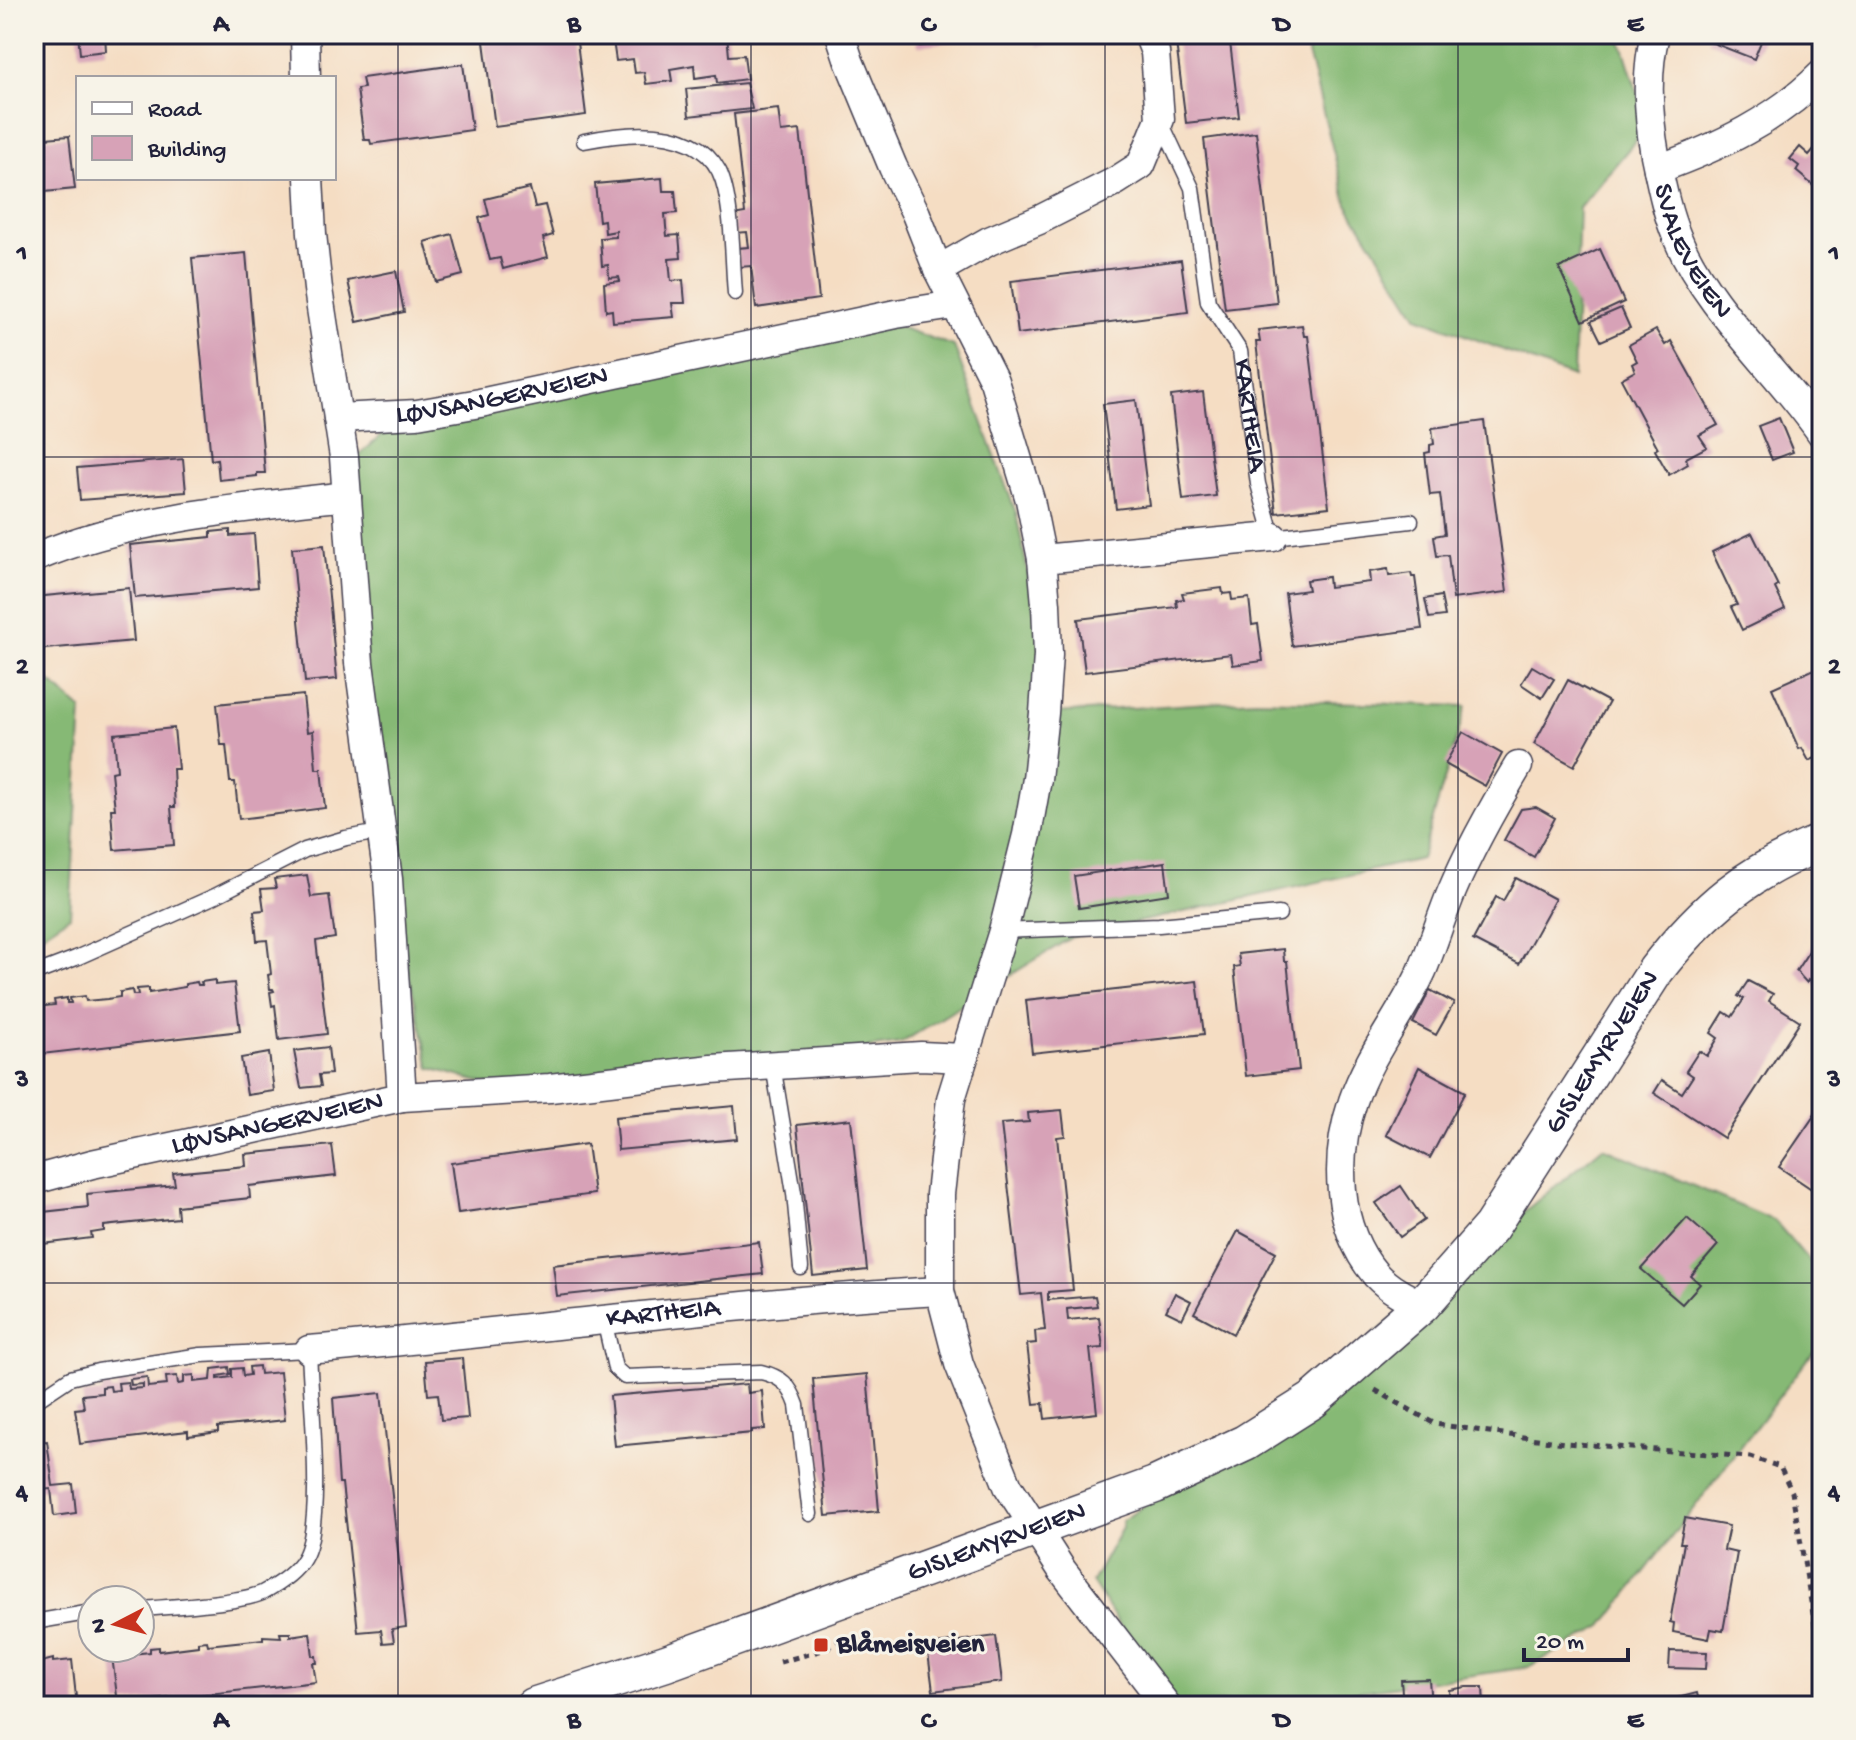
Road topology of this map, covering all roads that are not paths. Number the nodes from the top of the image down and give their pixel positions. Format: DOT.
graph roads {
  1 [pos="305,34"];
  2 [pos="840,34"];
  3 [pos="1148,34"];
  4 [pos="1655,34"];
  5 [pos="1822,74"];
  6 [pos="306,76"];
  7 [pos="1160,119"];
  8 [pos="584,141"];
  9 [pos="1658,169"];
  10 [pos="309,180"];
  11 [pos="938,270"];
  12 [pos="735,293"];
  13 [pos="954,305"];
  14 [pos="338,418"];
  15 [pos="1822,434"];
  16 [pos="347,496"];
  17 [pos="1411,521"];
  18 [pos="1273,537"];
  19 [pos="34,558"];
  20 [pos="1042,559"];
  21 [pos="1518,766"];
  22 [pos="380,832"];
  23 [pos="1822,842"];
  24 [pos="1279,914"];
  25 [pos="1003,931"];
  26 [pos="34,974"];
  27 [pos="963,1058"];
  28 [pos="773,1065"];
  29 [pos="402,1097"];
  30 [pos="34,1180"];
  31 [pos="801,1268"];
  32 [pos="940,1291"];
  33 [pos="1422,1305"];
  34 [pos="604,1320"];
  35 [pos="309,1350"];
  36 [pos="34,1402"];
  37 [pos="810,1514"];
  38 [pos="1035,1531"];
  39 [pos="156,1607"];
  40 [pos="76,1615"];
  41 [pos="34,1622"];
  42 [pos="533,1706"];
  43 [pos="1167,1706"];
  1 -- 6 [label="street"];
  2 -- 11 [label="street"];
  3 -- 7 [label="street, KARTHEIA"];
  4 -- 9 [label="street, SVALEVEIEN"];
  5 -- 9 [label="street"];
  7 -- 11 [label="street, KARTHEIA"];
  7 -- 18 [label="lane, KARTHEIA"];
  8 -- 12 [label="lane"];
  9 -- 15 [label="street, SVALEVEIEN"];
  10 -- 14 [label="street, LØVSANGERVEIEN"];
  11 -- 13 [label="street"];
  13 -- 14 [label="street, LØVSANGERVEIEN"];
  13 -- 20 [label="street"];
  14 -- 16 [label="street, LØVSANGERVEIEN"];
  16 -- 19 [label="street"];
  16 -- 22 [label="street, LØVSANGERVEIEN"];
  17 -- 18 [label="lane"];
  18 -- 20 [label="street"];
  20 -- 25 [label="street"];
  21 -- 33 [label="street"];
  22 -- 26 [label="lane"];
  22 -- 29 [label="street, LØVSANGERVEIEN"];
  23 -- 33 [label="street, GISLEMYRVEIEN"];
  24 -- 25 [label="lane"];
  25 -- 27 [label="street"];
  27 -- 28 [label="street"];
  27 -- 32 [label="street"];
  28 -- 29 [label="street"];
  28 -- 31 [label="lane"];
  29 -- 30 [label="street, LØVSANGERVEIEN"];
  32 -- 34 [label="street, KARTHEIA"];
  32 -- 38 [label="street"];
  33 -- 38 [label="street, GISLEMYRVEIEN"];
  34 -- 35 [label="street"];
  34 -- 37 [label="lane, KARTHEIA"];
  35 -- 36 [label="lane"];
  35 -- 39 [label="lane"];
  38 -- 42 [label="street, GISLEMYRVEIEN"];
  38 -- 43 [label="street"];
  40 -- 41 [label="lane"];
}
